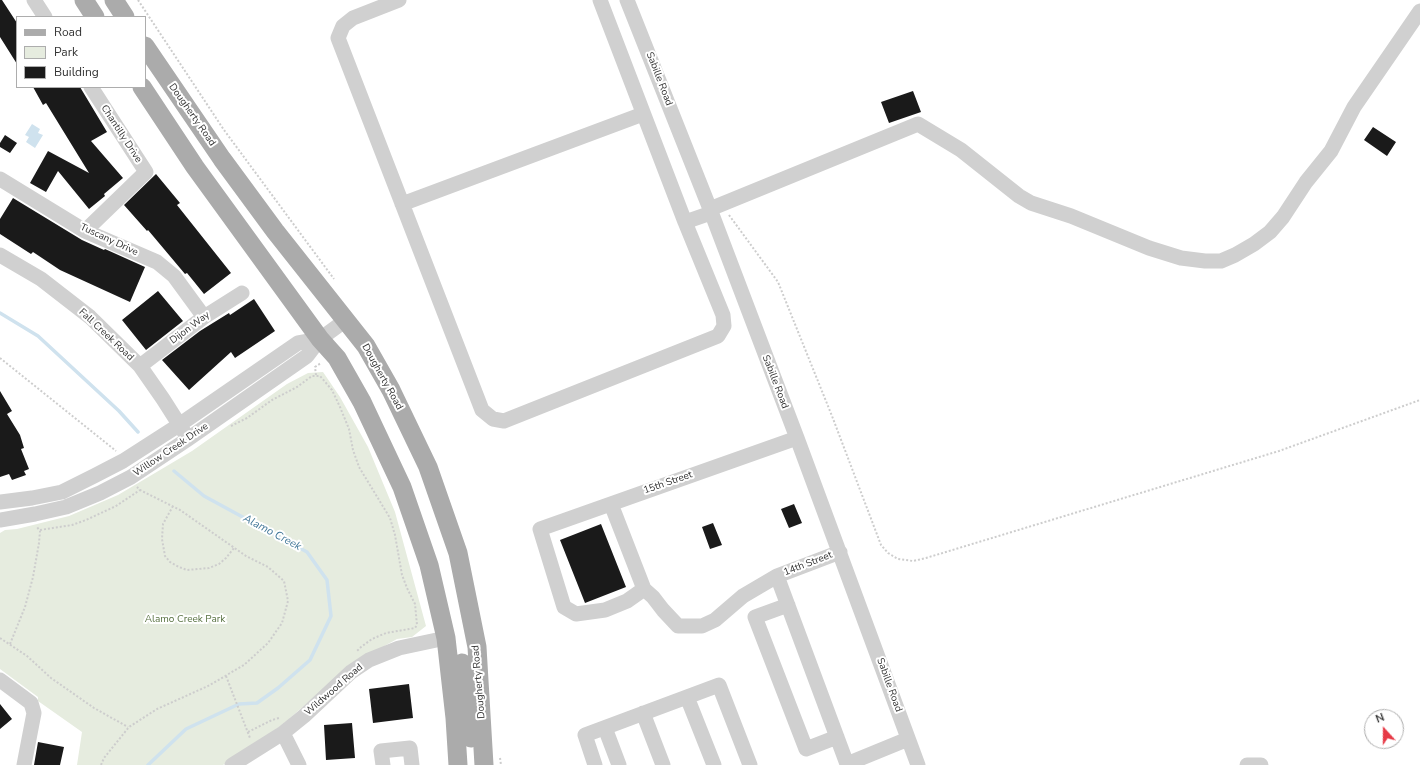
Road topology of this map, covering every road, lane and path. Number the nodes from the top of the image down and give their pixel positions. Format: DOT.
graph roads {
  1 [pos="34,0"];
  2 [pos="84,0"];
  3 [pos="114,0"];
  4 [pos="138,0"];
  5 [pos="399,0"];
  6 [pos="600,0"];
  7 [pos="627,0"];
  8 [pos="1420,11"];
  9 [pos="44,16"];
  10 [pos="94,16"];
  11 [pos="124,16"];
  12 [pos="146,47"];
  13 [pos="92,88"];
  14 [pos="143,88"];
  15 [pos="643,114"];
  16 [pos="2,186"];
  17 [pos="402,204"];
  18 [pos="714,209"];
  19 [pos="685,222"];
  20 [pos="85,231"];
  21 [pos="0,255"];
  22 [pos="336,282"];
  23 [pos="242,293"];
  24 [pos="204,317"];
  25 [pos="346,320"];
  26 [pos="320,339"];
  27 [pos="0,358"];
  28 [pos="140,366"];
  29 [pos="315,367"];
  30 [pos="316,375"];
  31 [pos="1420,400"];
  32 [pos="179,425"];
  33 [pos="226,428"];
  34 [pos="797,438"];
  35 [pos="188,439"];
  36 [pos="118,452"];
  37 [pos="0,502"];
  38 [pos="611,504"];
  39 [pos="172,506"];
  40 [pos="0,520"];
  41 [pos="35,526"];
  42 [pos="40,530"];
  43 [pos="234,548"];
  44 [pos="840,552"];
  45 [pos="777,576"];
  46 [pos="644,589"];
  47 [pos="788,605"];
  48 [pos="0,638"];
  49 [pos="446,638"];
  50 [pos="10,644"];
  51 [pos="352,656"];
  52 [pos="226,676"];
  53 [pos="0,680"];
  54 [pos="687,697"];
  55 [pos="643,713"];
  56 [pos="282,718"];
  57 [pos="129,727"];
  58 [pos="605,728"];
  59 [pos="248,732"];
  60 [pos="283,733"];
  61 [pos="837,737"];
  62 [pos="908,739"];
  63 [pos="255,750"];
  64 [pos="24,765"];
  65 [pos="100,765"];
  66 [pos="232,765"];
  67 [pos="299,765"];
  68 [pos="383,765"];
  69 [pos="412,765"];
  70 [pos="458,765"];
  71 [pos="483,765"];
  72 [pos="596,765"];
  73 [pos="619,765"];
  74 [pos="663,765"];
  75 [pos="714,765"];
  76 [pos="750,765"];
  77 [pos="918,765"];
  78 [pos="1247,765"];
  79 [pos="1261,765"];
  1 -- 9 [label="street"];
  2 -- 10 [label="main road"];
  3 -- 11 [label="main road"];
  4 -- 22 [label="path"];
  5 -- 17 [label="street"];
  6 -- 15 [label="street"];
  7 -- 18 [label="street, Sabille Road"];
  8 -- 18 [label="street"];
  12 -- 25 [label="main road, Dougherty Road"];
  13 -- 20 [label="street, Chantilly Drive"];
  14 -- 26 [label="main road"];
  15 -- 17 [label="street"];
  15 -- 19 [label="street"];
  16 -- 20 [label="street, Tuscany Drive"];
  17 -- 19 [label="street"];
  18 -- 19 [label="street"];
  18 -- 31 [label="path"];
  18 -- 34 [label="street, Sabille Road"];
  20 -- 24 [label="street, Tuscany Drive"];
  21 -- 28 [label="street, Fall Creek Road"];
  23 -- 24 [label="street, Dijon Way"];
  24 -- 28 [label="street, Dijon Way"];
  25 -- 26 [label="street, Willow Creek Drive"];
  25 -- 71 [label="main road, Dougherty Road"];
  26 -- 32 [label="street, Willow Creek Drive"];
  26 -- 35 [label="street, Willow Creek Drive"];
  26 -- 49 [label="main road"];
  27 -- 36 [label="path"];
  28 -- 32 [label="street, Fall Creek Road"];
  29 -- 30 [label="path"];
  30 -- 33 [label="path"];
  30 -- 51 [label="path"];
  32 -- 35 [label="street, Fall Creek Road"];
  32 -- 37 [label="street, Willow Creek Drive"];
  34 -- 38 [label="street, 15th Street"];
  34 -- 44 [label="street, Sabille Road"];
  35 -- 40 [label="street, Willow Creek Drive"];
  38 -- 46 [label="street"];
  38 -- 46 [label="street, 15th Street"];
  39 -- 42 [label="path"];
  39 -- 43 [label="path"];
  39 -- 43 [label="path"];
  41 -- 42 [label="path"];
  42 -- 50 [label="path"];
  43 -- 52 [label="path"];
  44 -- 45 [label="street, 14th Street"];
  44 -- 62 [label="street, Sabille Road"];
  45 -- 46 [label="street, 14th Street"];
  45 -- 47 [label="street"];
  47 -- 61 [label="street"];
  47 -- 61 [label="street"];
  48 -- 50 [label="path"];
  49 -- 60 [label="street, Wildwood Road"];
  49 -- 70 [label="main road"];
  49 -- 71 [label="main road"];
  50 -- 57 [label="path"];
  52 -- 57 [label="path"];
  52 -- 59 [label="path"];
  53 -- 64 [label="street"];
  54 -- 55 [label="street"];
  54 -- 75 [label="street"];
  54 -- 76 [label="street"];
  55 -- 58 [label="street"];
  55 -- 74 [label="street"];
  56 -- 59 [label="path"];
  57 -- 65 [label="path"];
  58 -- 72 [label="street"];
  58 -- 73 [label="street"];
  59 -- 63 [label="path"];
  60 -- 63 [label="street, Wildwood Road"];
  60 -- 67 [label="street"];
  61 -- 62 [label="street"];
  62 -- 77 [label="street, Sabille Road"];
  63 -- 66 [label="street, Wildwood Road"];
  68 -- 69 [label="street"];
  78 -- 79 [label="street"];
}
